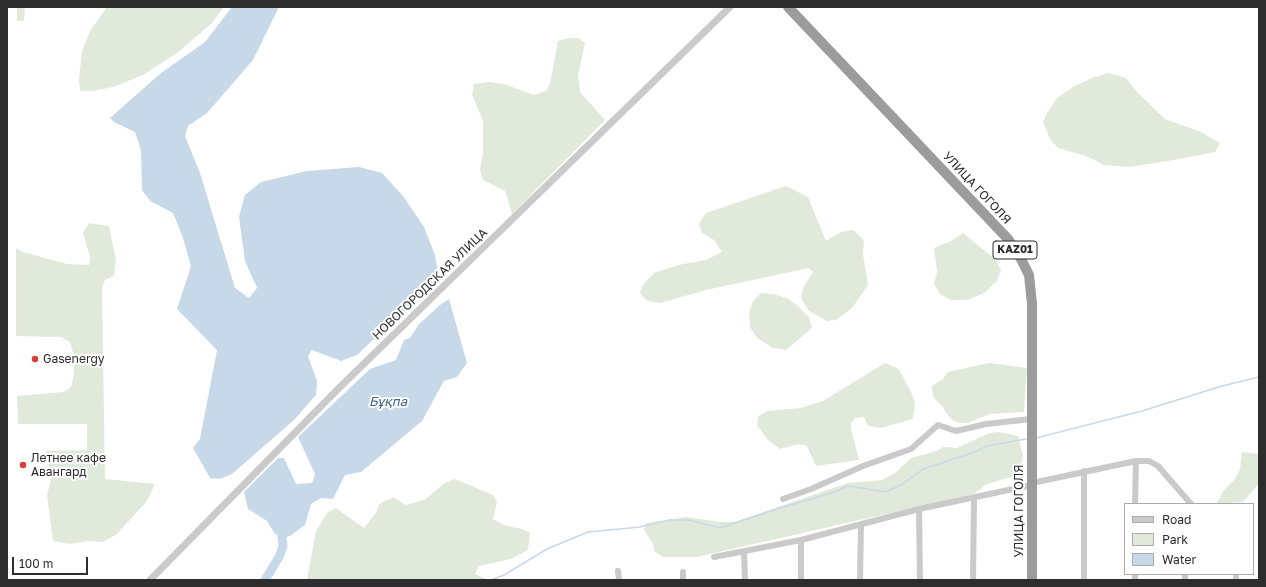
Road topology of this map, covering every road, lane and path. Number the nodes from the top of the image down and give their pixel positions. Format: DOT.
graph roads {
  1 [pos="730,7"];
  2 [pos="788,7"];
  3 [pos="1031,419"];
  4 [pos="1136,461"];
  5 [pos="1084,471"];
  6 [pos="1032,484"];
  7 [pos="974,498"];
  8 [pos="783,499"];
  9 [pos="1188,502"];
  10 [pos="1135,503"];
  11 [pos="919,509"];
  12 [pos="861,524"];
  13 [pos="801,540"];
  14 [pos="744,552"];
  15 [pos="714,557"];
  16 [pos="618,571"];
  17 [pos="683,572"];
  18 [pos="150,580"];
  19 [pos="618,580"];
  20 [pos="683,580"];
  21 [pos="745,580"];
  22 [pos="801,580"];
  23 [pos="860,580"];
  24 [pos="920,580"];
  25 [pos="973,580"];
  26 [pos="1032,580"];
  27 [pos="1084,580"];
  1 -- 18 [label="street, НОВОГОРОДСКАЯ УЛИЦА"];
  2 -- 3 [label="highway, УЛИЦА ГОГОЛЯ / KАZ01"];
  3 -- 6 [label="highway, УЛИЦА ГОГОЛЯ / KАZ01"];
  3 -- 8 [label="street"];
  4 -- 5 [label="street"];
  4 -- 9 [label="street"];
  4 -- 10 [label="street"];
  5 -- 6 [label="street"];
  5 -- 27 [label="street"];
  6 -- 7 [label="street"];
  6 -- 26 [label="highway, УЛИЦА ГОГОЛЯ / KАZ01"];
  7 -- 11 [label="street"];
  7 -- 25 [label="street"];
  11 -- 12 [label="street"];
  11 -- 24 [label="street"];
  12 -- 13 [label="street"];
  12 -- 23 [label="street"];
  13 -- 14 [label="street"];
  13 -- 22 [label="street"];
  14 -- 15 [label="street"];
  14 -- 21 [label="street"];
  16 -- 19 [label="street"];
  17 -- 20 [label="street"];
}
